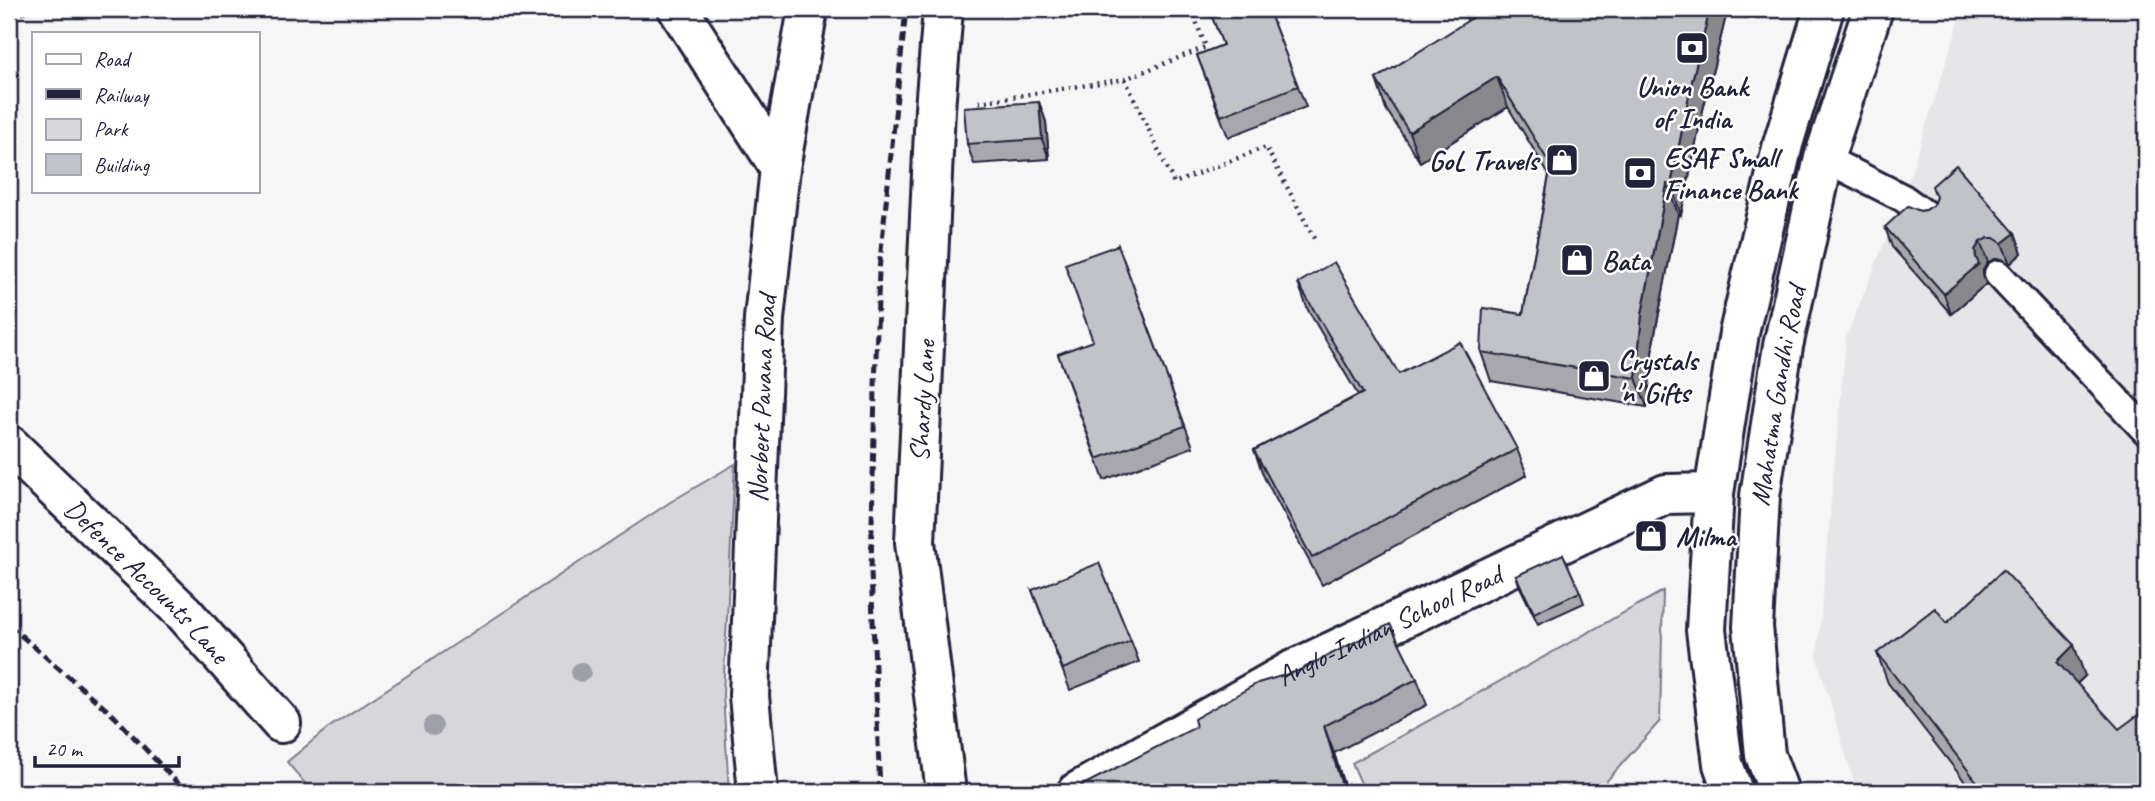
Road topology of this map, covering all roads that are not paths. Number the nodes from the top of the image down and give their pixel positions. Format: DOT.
graph roads {
  1 [pos="678,9"];
  2 [pos="807,9"];
  3 [pos="943,9"];
  4 [pos="1824,9"];
  5 [pos="1873,9"];
  6 [pos="1783,144"];
  7 [pos="1824,158"];
  8 [pos="780,168"];
  9 [pos="1928,216"];
  10 [pos="1998,274"];
  11 [pos="2146,431"];
  12 [pos="9,445"];
  13 [pos="1714,493"];
  14 [pos="281,723"];
  15 [pos="758,792"];
  16 [pos="946,792"];
  17 [pos="1077,792"];
  18 [pos="1733,792"];
  19 [pos="1779,792"];
  1 -- 8 [label="street"];
  2 -- 8 [label="street, Norbert Pavana Road"];
  3 -- 16 [label="street, Shardy Lane"];
  4 -- 6 [label="street, Mahatma Gandhi Road"];
  5 -- 7 [label="street, Mahatma Gandhi Road"];
  6 -- 7 [label="street"];
  6 -- 13 [label="street, Mahatma Gandhi Road"];
  7 -- 9 [label="lane"];
  7 -- 19 [label="street, Mahatma Gandhi Road"];
  8 -- 15 [label="street, Norbert Pavana Road"];
  10 -- 11 [label="lane"];
  12 -- 14 [label="street, Defence Accounts Lane"];
  13 -- 17 [label="street, Anglo-Indian School Road"];
  13 -- 18 [label="street, Mahatma Gandhi Road"];
}
